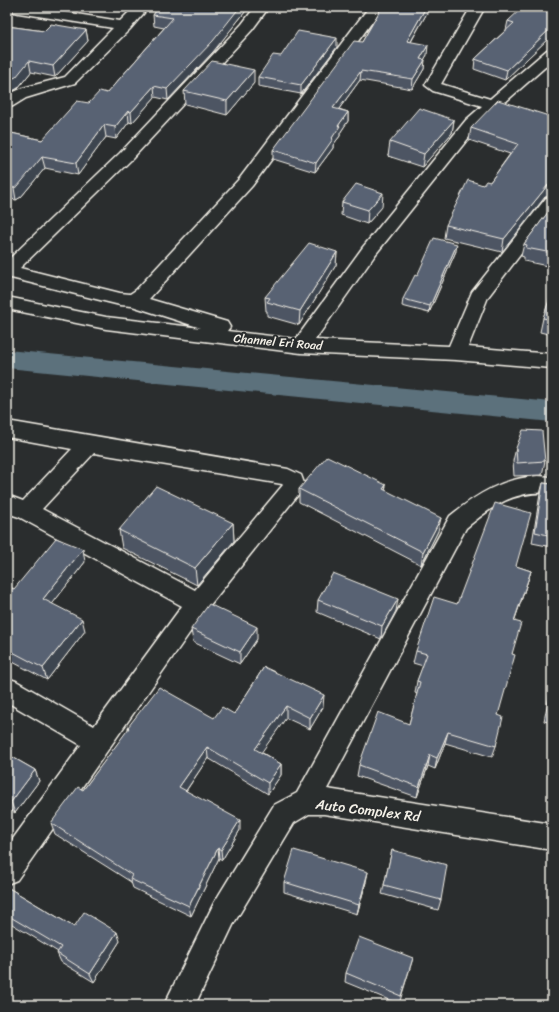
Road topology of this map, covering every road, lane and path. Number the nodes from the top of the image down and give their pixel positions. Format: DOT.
graph roads {
  1 [pos="142,7"];
  2 [pos="262,7"];
  3 [pos="376,7"];
  4 [pos="478,7"];
  5 [pos="17,11"];
  6 [pos="125,26"];
  7 [pos="552,52"];
  8 [pos="7,103"];
  9 [pos="493,105"];
  10 [pos="552,202"];
  11 [pos="7,271"];
  12 [pos="133,300"];
  13 [pos="7,303"];
  14 [pos="270,343"];
  15 [pos="301,346"];
  16 [pos="456,353"];
  17 [pos="552,361"];
  18 [pos="7,429"];
  19 [pos="89,444"];
  20 [pos="552,484"];
  21 [pos="17,508"];
  22 [pos="198,603"];
  23 [pos="7,689"];
  24 [pos="98,742"];
  25 [pos="306,802"];
  26 [pos="552,837"];
  27 [pos="7,870"];
  28 [pos="179,1005"];
  1 -- 6 [label="street"];
  2 -- 11 [label="street"];
  3 -- 12 [label="street"];
  4 -- 9 [label="street"];
  5 -- 6 [label="street"];
  6 -- 8 [label="street"];
  7 -- 9 [label="street"];
  9 -- 15 [label="street"];
  10 -- 16 [label="street"];
  11 -- 12 [label="street"];
  12 -- 14 [label="street"];
  13 -- 14 [label="street, Channel Eri Road"];
  14 -- 15 [label="street, Channel Eri Road"];
  15 -- 16 [label="street, Channel Eri Road"];
  16 -- 17 [label="street, Channel Eri Road"];
  18 -- 19 [label="street"];
  19 -- 21 [label="street"];
  19 -- 22 [label="street"];
  20 -- 25 [label="street"];
  21 -- 22 [label="street"];
  22 -- 24 [label="street"];
  23 -- 24 [label="street"];
  24 -- 27 [label="street"];
  25 -- 26 [label="street, Auto Complex Rd"];
  25 -- 28 [label="street, Auto Complex Rd"];
}
